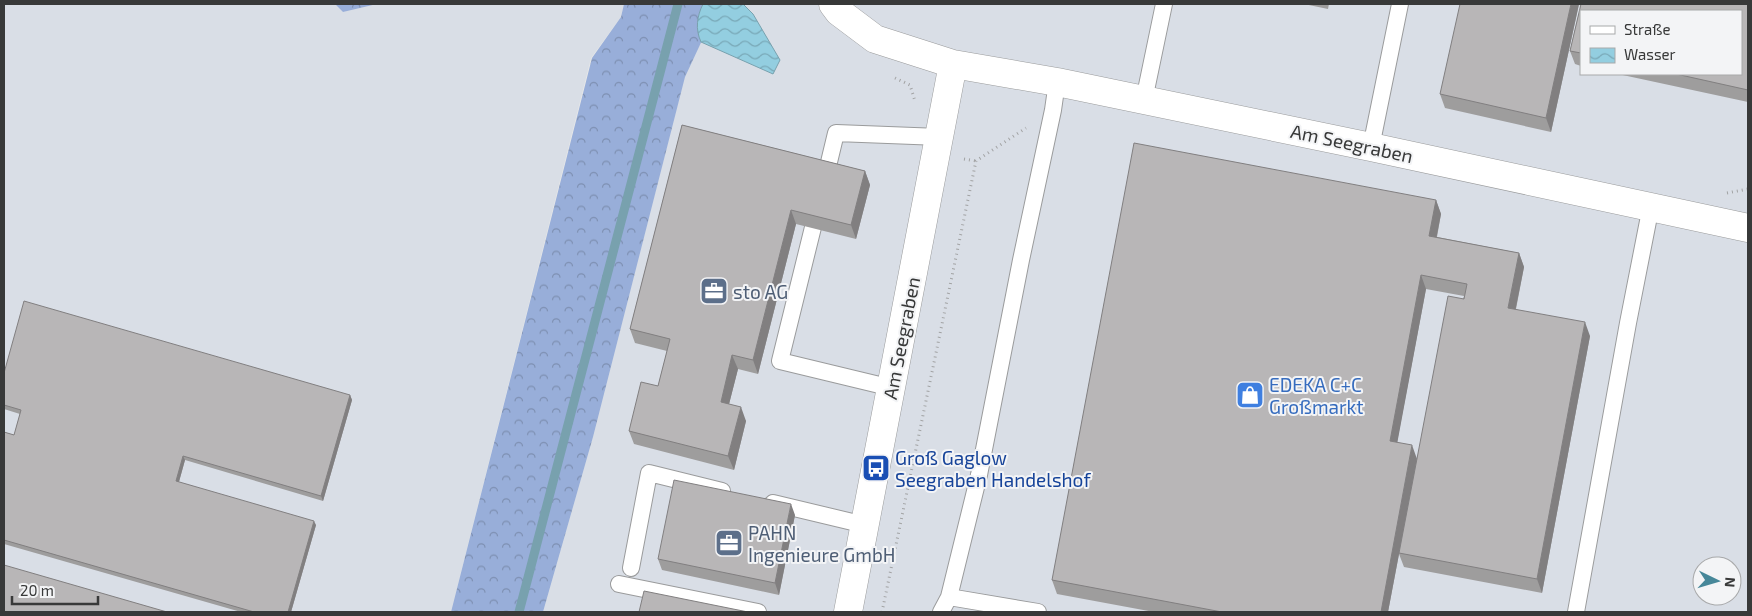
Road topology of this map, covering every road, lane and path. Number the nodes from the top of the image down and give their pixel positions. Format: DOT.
graph roads {
  1 [pos="833,4"];
  2 [pos="1164,4"];
  3 [pos="1400,4"];
  4 [pos="954,64"];
  5 [pos="893,76"];
  6 [pos="1057,82"];
  7 [pos="1144,100"];
  8 [pos="1053,110"];
  9 [pos="929,137"];
  10 [pos="1371,147"];
  11 [pos="1651,206"];
  12 [pos="1748,228"];
  13 [pos="892,388"];
  14 [pos="736,494"];
  15 [pos="755,498"];
  16 [pos="865,524"];
  17 [pos="631,568"];
  18 [pos="619,584"];
  19 [pos="949,597"];
  20 [pos="758,612"];
  21 [pos="848,612"];
  22 [pos="882,612"];
  23 [pos="941,612"];
  24 [pos="1038,612"];
  25 [pos="1576,612"];
  1 -- 4 [label="street, Am Seegraben"];
  2 -- 7 [label="lane"];
  3 -- 10 [label="lane"];
  4 -- 6 [label="street, Am Seegraben"];
  4 -- 9 [label="street, Am Seegraben"];
  5 -- 9 [label="path"];
  6 -- 7 [label="street, Am Seegraben"];
  6 -- 8 [label="lane"];
  7 -- 10 [label="street, Am Seegraben"];
  8 -- 19 [label="lane"];
  8 -- 22 [label="path"];
  9 -- 13 [label="street, Am Seegraben"];
  9 -- 13 [label="lane"];
  10 -- 11 [label="street, Am Seegraben"];
  11 -- 12 [label="street, Am Seegraben"];
  11 -- 25 [label="lane"];
  13 -- 16 [label="street, Am Seegraben"];
  14 -- 17 [label="lane"];
  15 -- 16 [label="lane"];
  16 -- 21 [label="street, Am Seegraben"];
  18 -- 20 [label="lane"];
  19 -- 23 [label="lane"];
  19 -- 24 [label="lane"];
}
